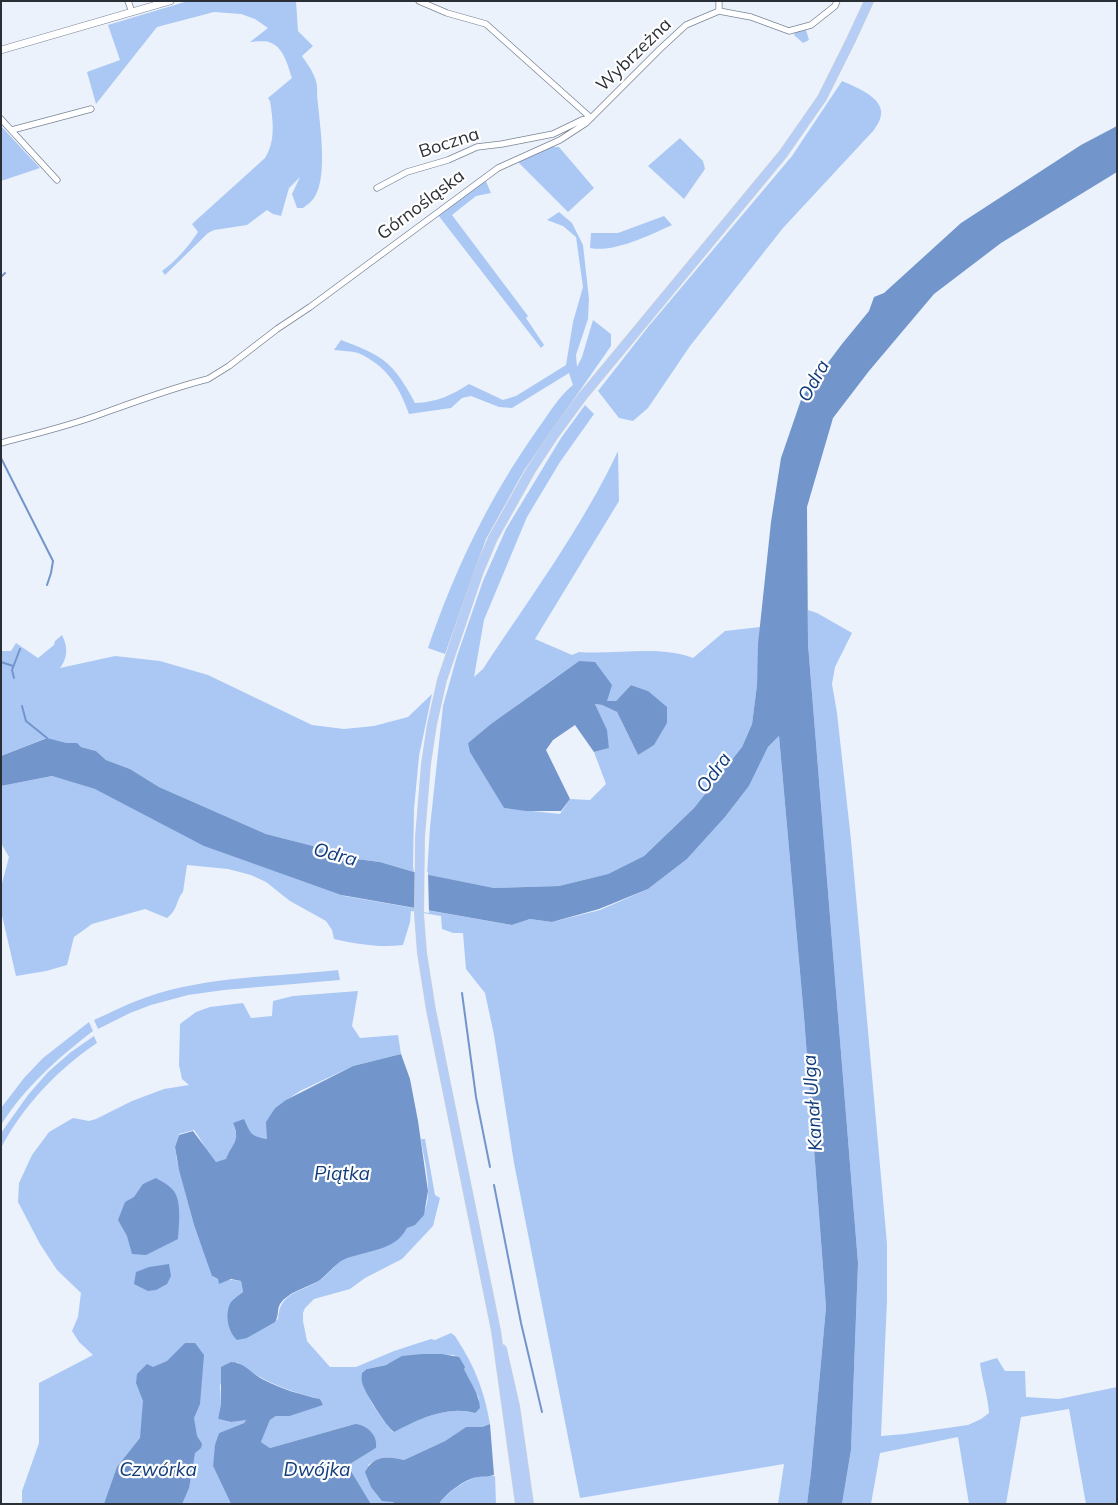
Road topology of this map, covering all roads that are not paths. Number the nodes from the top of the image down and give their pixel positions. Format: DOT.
graph roads {
  1 [pos="128,1"];
  2 [pos="170,1"];
  3 [pos="419,1"];
  4 [pos="720,1"];
  5 [pos="837,1"];
  6 [pos="869,1"];
  7 [pos="719,11"];
  8 [pos="132,12"];
  9 [pos="1,50"];
  10 [pos="91,109"];
  11 [pos="1,118"];
  12 [pos="591,118"];
  13 [pos="12,130"];
  14 [pos="57,180"];
  15 [pos="377,188"];
  16 [pos="1,443"];
  17 [pos="496,1331"];
  18 [pos="520,1504"];
  19 [pos="529,1504"];
  1 -- 8 [label="street"];
  2 -- 8 [label="street"];
  3 -- 12 [label="street"];
  4 -- 7 [label="street"];
  5 -- 7 [label="street"];
  6 -- 17 [label="main road"];
  7 -- 12 [label="street, Wybrzeżna"];
  8 -- 9 [label="street"];
  10 -- 13 [label="street"];
  11 -- 13 [label="street"];
  12 -- 15 [label="street, Boczna"];
  12 -- 16 [label="street, Górnośląska"];
  13 -- 14 [label="street"];
  17 -- 18 [label="main road"];
  17 -- 19 [label="main road"];
}
